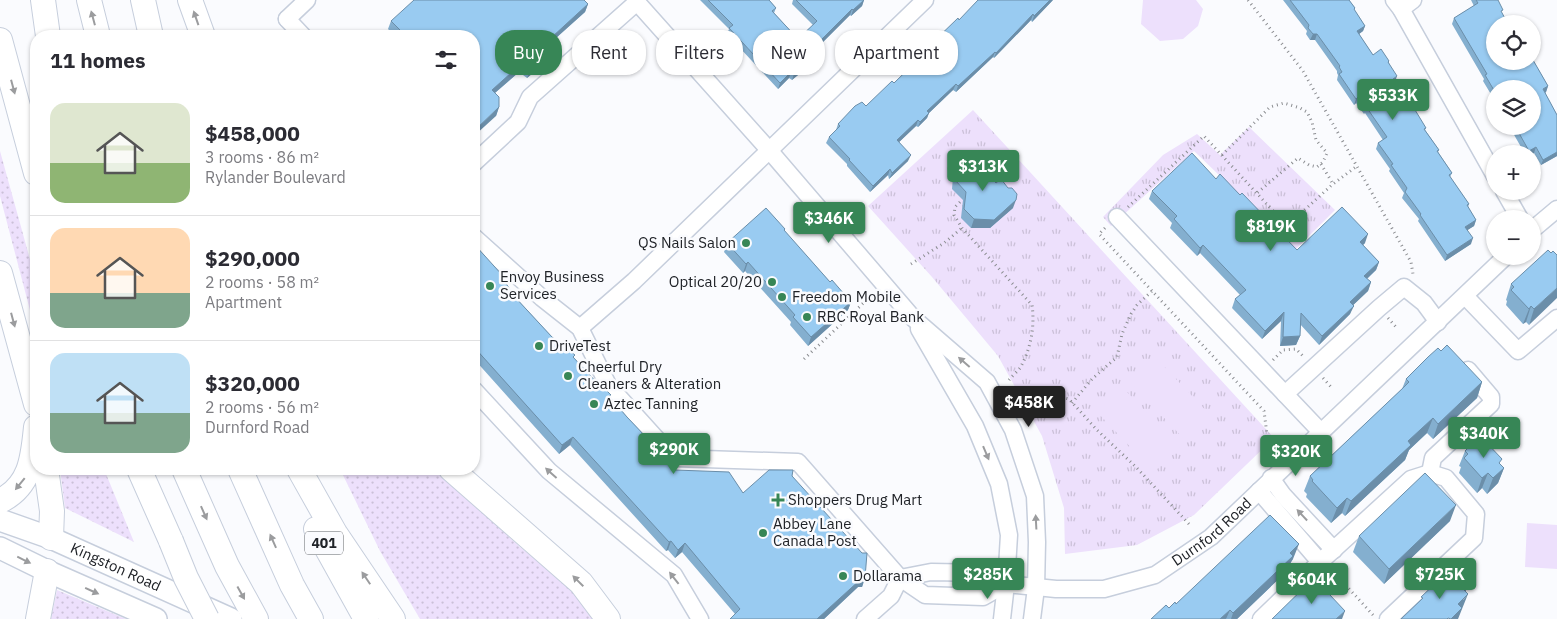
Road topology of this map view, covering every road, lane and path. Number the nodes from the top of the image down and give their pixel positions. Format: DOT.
graph roads {
  1 [pos="42,0"];
  2 [pos="89,0"];
  3 [pos="143,0"];
  4 [pos="190,0"];
  5 [pos="307,0"];
  6 [pos="926,0"];
  7 [pos="1248,0"];
  8 [pos="636,1"];
  9 [pos="1403,3"];
  10 [pos="287,19"];
  11 [pos="47,30"];
  12 [pos="96,30"];
  13 [pos="150,30"];
  14 [pos="201,30"];
  15 [pos="290,30"];
  16 [pos="297,30"];
  17 [pos="0,40"];
  18 [pos="769,150"];
  19 [pos="30,151"];
  20 [pos="1222,155"];
  21 [pos="480,157"];
  22 [pos="1486,159"];
  23 [pos="1321,164"];
  24 [pos="1357,166"];
  25 [pos="1333,184"];
  26 [pos="1257,193"];
  27 [pos="960,202"];
  28 [pos="1557,209"];
  29 [pos="1117,217"];
  30 [pos="1541,222"];
  31 [pos="962,228"];
  32 [pos="480,242"];
  33 [pos="911,264"];
  34 [pos="1497,265"];
  35 [pos="0,273"];
  36 [pos="1414,278"];
  37 [pos="884,283"];
  38 [pos="1152,291"];
  39 [pos="1465,296"];
  40 [pos="913,318"];
  41 [pos="1557,318"];
  42 [pos="1438,322"];
  43 [pos="580,328"];
  44 [pos="1458,358"];
  45 [pos="804,359"];
  46 [pos="1009,380"];
  47 [pos="30,382"];
  48 [pos="1017,393"];
  49 [pos="1286,394"];
  50 [pos="480,396"];
  51 [pos="1072,403"];
  52 [pos="1321,432"];
  53 [pos="1269,450"];
  54 [pos="30,467"];
  55 [pos="1430,473"];
  56 [pos="47,475"];
  57 [pos="142,475"];
  58 [pos="187,475"];
  59 [pos="243,475"];
  60 [pos="292,475"];
  61 [pos="302,475"];
  62 [pos="458,475"];
  63 [pos="1272,478"];
  64 [pos="1259,491"];
  65 [pos="0,501"];
  66 [pos="0,520"];
  67 [pos="1189,524"];
  68 [pos="51,538"];
  69 [pos="0,548"];
  70 [pos="1326,558"];
  71 [pos="47,571"];
  72 [pos="900,578"];
  73 [pos="1006,584"];
  74 [pos="1036,588"];
  75 [pos="366,617"];
  76 [pos="38,619"];
  77 [pos="156,619"];
  78 [pos="207,619"];
  79 [pos="231,619"];
  80 [pos="256,619"];
  81 [pos="311,619"];
  82 [pos="393,619"];
  83 [pos="608,619"];
  84 [pos="700,619"];
  85 [pos="865,619"];
  86 [pos="1002,619"];
  87 [pos="1032,619"];
  88 [pos="1261,619"];
  89 [pos="1376,619"];
  90 [pos="1388,619"];
  1 -- 11 [label="highway"];
  12 -- 2 [label="highway, one-way"];
  3 -- 13 [label="highway"];
  14 -- 4 [label="highway, one-way"];
  5 -- 10 [label="street"];
  6 -- 18 [label="street"];
  7 -- 24 [label="path"];
  8 -- 18 [label="street"];
  8 -- 21 [label="street"];
  9 -- 22 [label="street"];
  10 -- 15 [label="street"];
  10 -- 16 [label="street"];
  17 -- 19 [label="highway, one-way"];
  18 -- 37 [label="street"];
  18 -- 43 [label="street"];
  20 -- 23 [label="path"];
  20 -- 26 [label="path"];
  20 -- 29 [label="path"];
  23 -- 25 [label="path"];
  23 -- 26 [label="path"];
  24 -- 25 [label="path"];
  24 -- 36 [label="path"];
  25 -- 26 [label="path"];
  27 -- 31 [label="path"];
  28 -- 30 [label="street"];
  29 -- 38 [label="path"];
  29 -- 49 [label="street"];
  31 -- 33 [label="path"];
  31 -- 46 [label="path"];
  32 -- 43 [label="street"];
  34 -- 39 [label="street, Durnford Road"];
  35 -- 47 [label="highway, one-way"];
  37 -- 40 [label="street"];
  37 -- 45 [label="path"];
  38 -- 51 [label="path"];
  38 -- 53 [label="path"];
  39 -- 41 [label="street"];
  39 -- 42 [label="street, Durnford Road"];
  40 -- 73 [label="street, one-way"];
  74 -- 40 [label="street, one-way"];
  42 -- 49 [label="street"];
  42 -- 52 [label="street, Durnford Road"];
  43 -- 72 [label="street"];
  44 -- 55 [label="street"];
  48 -- 51 [label="path"];
  49 -- 52 [label="street"];
  84 -- 50 [label="street, one-way"];
  51 -- 67 [label="path"];
  52 -- 63 [label="street, Durnford Road"];
  54 -- 65 [label="highway, one-way"];
  55 -- 70 [label="street"];
  55 -- 90 [label="street"];
  56 -- 68 [label="highway"];
  57 -- 78 [label="highway, bridge"];
  58 -- 80 [label="highway, one-way"];
  81 -- 59 [label="highway, one-way"];
  60 -- 75 [label="highway, 401"];
  82 -- 61 [label="highway, one-way"];
  83 -- 62 [label="highway, one-way"];
  63 -- 64 [label="street, Durnford Road"];
  70 -- 63 [label="street, one-way"];
  64 -- 70 [label="street"];
  64 -- 74 [label="street, Durnford Road"];
  66 -- 68 [label="main road, Kingston Road"];
  68 -- 71 [label="main road"];
  68 -- 79 [label="main road, Kingston Road"];
  69 -- 71 [label="main road, Kingston Road, one-way"];
  70 -- 88 [label="street"];
  70 -- 89 [label="path"];
  71 -- 76 [label="highway"];
  71 -- 77 [label="main road, Kingston Road, one-way"];
  72 -- 73 [label="street, Durnford Road"];
  72 -- 73 [label="street"];
  72 -- 85 [label="street"];
  73 -- 74 [label="street, Durnford Road"];
  73 -- 86 [label="street"];
  74 -- 87 [label="street"];
}
